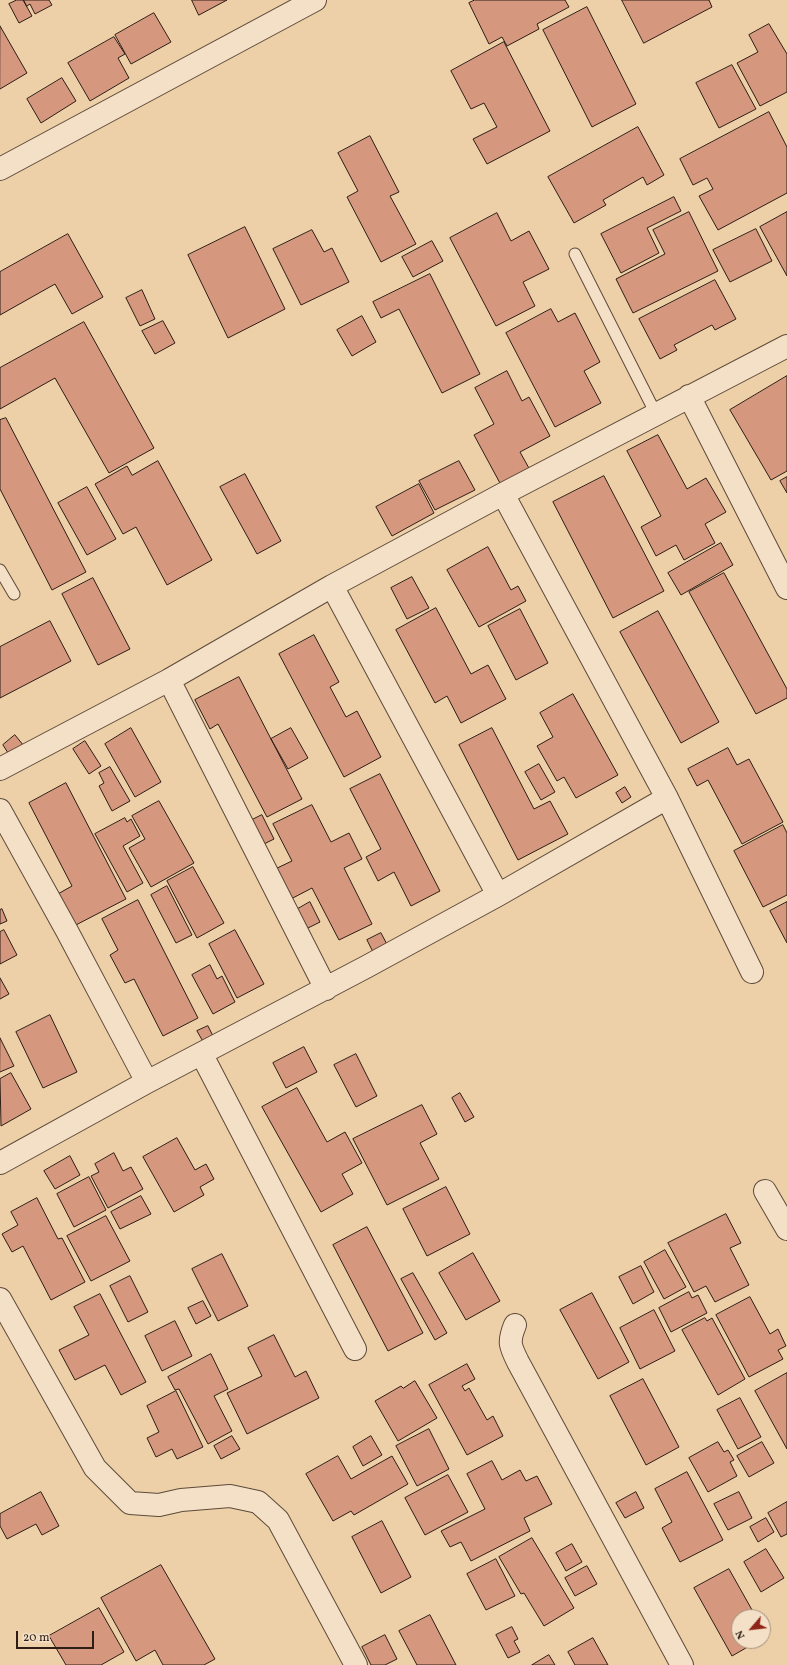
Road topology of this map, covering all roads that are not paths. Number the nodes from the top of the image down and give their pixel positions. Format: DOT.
graph roads {
  1 [pos="315,0"];
  2 [pos="0,169"];
  3 [pos="575,254"];
  4 [pos="787,346"];
  5 [pos="689,396"];
  6 [pos="656,414"];
  7 [pos="503,494"];
  8 [pos="0,570"];
  9 [pos="332,586"];
  10 [pos="787,588"];
  11 [pos="14,594"];
  12 [pos="169,680"];
  13 [pos="0,769"];
  14 [pos="667,798"];
  15 [pos="0,810"];
  16 [pos="498,895"];
  17 [pos="752,972"];
  18 [pos="326,989"];
  19 [pos="202,1055"];
  20 [pos="147,1082"];
  21 [pos="0,1163"];
  22 [pos="765,1191"];
  23 [pos="787,1229"];
  24 [pos="0,1299"];
  25 [pos="515,1325"];
  26 [pos="355,1349"];
  27 [pos="356,1665"];
  28 [pos="682,1665"];
  1 -- 2 [label="street"];
  3 -- 6 [label="lane"];
  4 -- 5 [label="street"];
  5 -- 6 [label="street"];
  5 -- 10 [label="street"];
  6 -- 7 [label="street"];
  7 -- 9 [label="street"];
  7 -- 14 [label="street"];
  8 -- 11 [label="lane"];
  9 -- 12 [label="street"];
  9 -- 16 [label="street"];
  12 -- 13 [label="street"];
  12 -- 18 [label="street"];
  14 -- 16 [label="street"];
  14 -- 17 [label="street"];
  15 -- 20 [label="street"];
  16 -- 18 [label="street"];
  18 -- 19 [label="street"];
  19 -- 20 [label="street"];
  19 -- 26 [label="street"];
  20 -- 21 [label="street"];
  22 -- 23 [label="street"];
  24 -- 27 [label="street"];
  25 -- 28 [label="street"];
}
